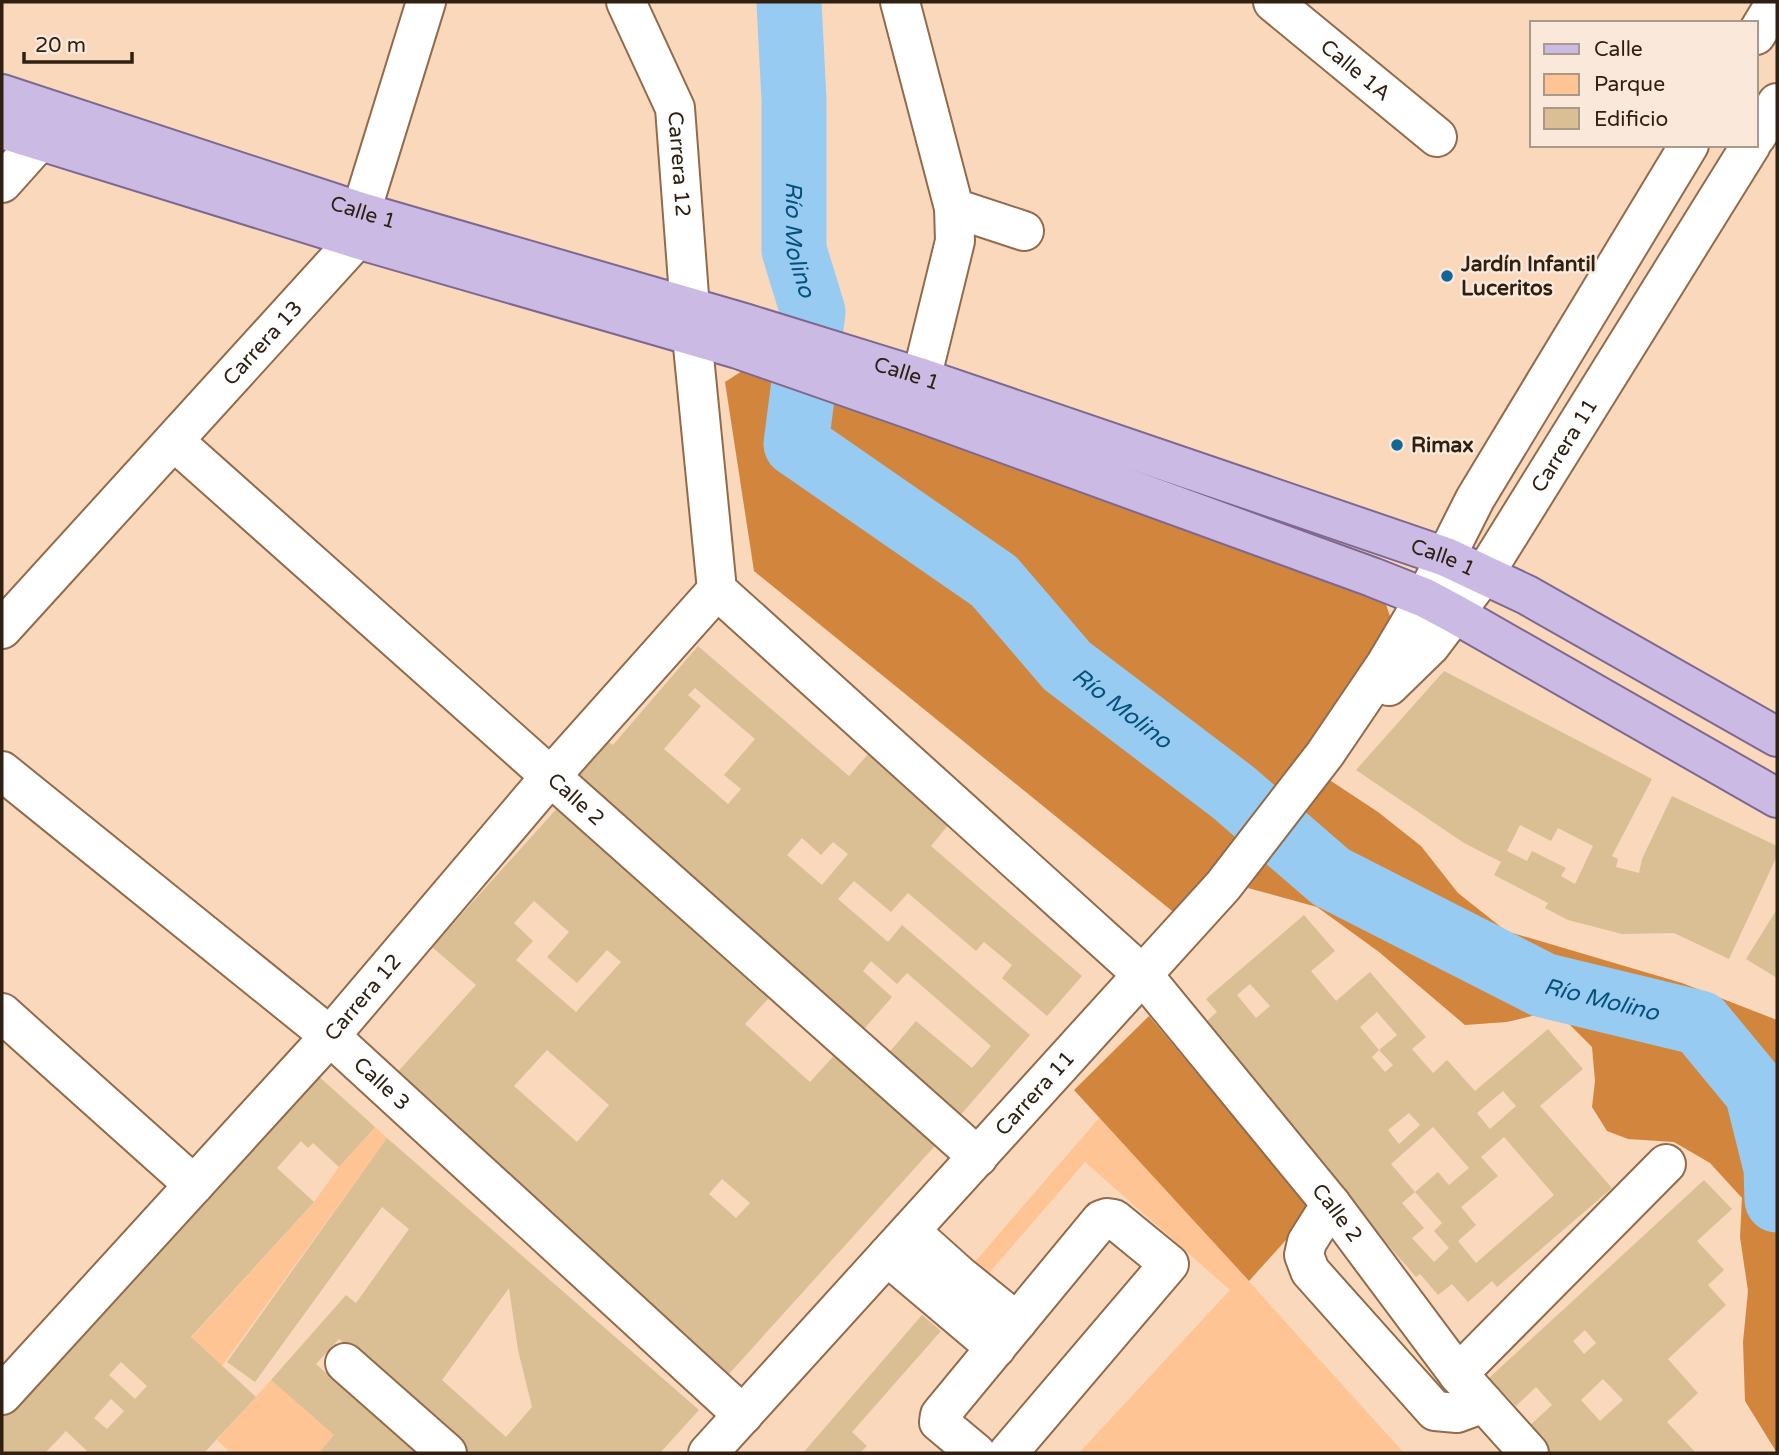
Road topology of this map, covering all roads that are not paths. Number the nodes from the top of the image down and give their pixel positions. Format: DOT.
graph roads {
  1 [pos="426,2"];
  2 [pos="626,2"];
  3 [pos="900,2"];
  4 [pos="1776,2"];
  5 [pos="1282,5"];
  6 [pos="1758,32"];
  7 [pos="2,94"];
  8 [pos="1777,103"];
  9 [pos="52,128"];
  10 [pos="2,129"];
  11 [pos="1758,134"];
  12 [pos="1437,137"];
  13 [pos="1688,147"];
  14 [pos="1750,147"];
  15 [pos="2,183"];
  16 [pos="954,208"];
  17 [pos="359,226"];
  18 [pos="1024,231"];
  19 [pos="691,322"];
  20 [pos="917,394"];
  21 [pos="175,442"];
  22 [pos="1446,557"];
  23 [pos="1485,573"];
  24 [pos="716,590"];
  25 [pos="1440,606"];
  26 [pos="2,629"];
  27 [pos="1777,737"];
  28 [pos="2,771"];
  29 [pos="550,777"];
  30 [pos="1777,798"];
  31 [pos="1143,975"];
  32 [pos="2,1013"];
  33 [pos="330,1036"];
  34 [pos="978,1157"];
  35 [pos="1666,1164"];
  36 [pos="194,1185"];
  37 [pos="1331,1204"];
  38 [pos="899,1243"];
  39 [pos="1006,1335"];
  40 [pos="345,1363"];
  41 [pos="1458,1374"];
  42 [pos="2,1395"];
  43 [pos="1484,1403"];
  44 [pos="743,1415"];
  45 [pos="447,1453"];
  46 [pos="708,1453"];
  47 [pos="976,1453"];
  48 [pos="1008,1453"];
  49 [pos="1529,1453"];
  1 -- 17 [label="street, Carrera 13"];
  2 -- 19 [label="street, Carrera 12"];
  3 -- 16 [label="street"];
  4 -- 6 [label="street"];
  5 -- 12 [label="street, Calle 1A"];
  7 -- 9 [label="main road, Calle 1"];
  8 -- 11 [label="street"];
  9 -- 10 [label="main road, Calle 1"];
  9 -- 15 [label="street"];
  9 -- 17 [label="main road, Calle 1"];
  13 -- 22 [label="street, Carrera 11"];
  14 -- 23 [label="street, Carrera 11"];
  16 -- 18 [label="street"];
  16 -- 20 [label="street"];
  17 -- 19 [label="main road, Calle 1"];
  17 -- 21 [label="street, Carrera 13"];
  19 -- 20 [label="main road, Calle 1"];
  19 -- 24 [label="street"];
  20 -- 22 [label="main road, Calle 1"];
  20 -- 25 [label="main road, Calle 1"];
  21 -- 26 [label="street, Carrera 13"];
  21 -- 29 [label="street, Calle 2"];
  22 -- 23 [label="main road, Calle 1"];
  22 -- 25 [label="street, Carrera 11"];
  23 -- 25 [label="street, Carrera 11"];
  23 -- 27 [label="main road, Calle 1"];
  24 -- 29 [label="street, Carrera 12"];
  24 -- 31 [label="street"];
  25 -- 30 [label="main road, Calle 1"];
  25 -- 31 [label="street, Carrera 11"];
  28 -- 33 [label="street, Calle 3"];
  29 -- 33 [label="street, Carrera 12"];
  29 -- 34 [label="street, Calle 2"];
  31 -- 34 [label="street, Carrera 11"];
  31 -- 37 [label="street, Calle 2"];
  32 -- 36 [label="street"];
  33 -- 36 [label="street, Carrera 12"];
  33 -- 44 [label="street, Calle 3"];
  34 -- 38 [label="street, Carrera 11"];
  35 -- 41 [label="street"];
  36 -- 42 [label="street, Carrera 12"];
  37 -- 41 [label="street, Calle 2"];
  37 -- 43 [label="street"];
  38 -- 39 [label="street"];
  38 -- 44 [label="street, Carrera 11"];
  39 -- 47 [label="street"];
  39 -- 48 [label="street"];
  40 -- 45 [label="street"];
  41 -- 43 [label="street, Calle 2"];
  43 -- 49 [label="street, Calle 2"];
  44 -- 46 [label="street, Carrera 11"];
}
